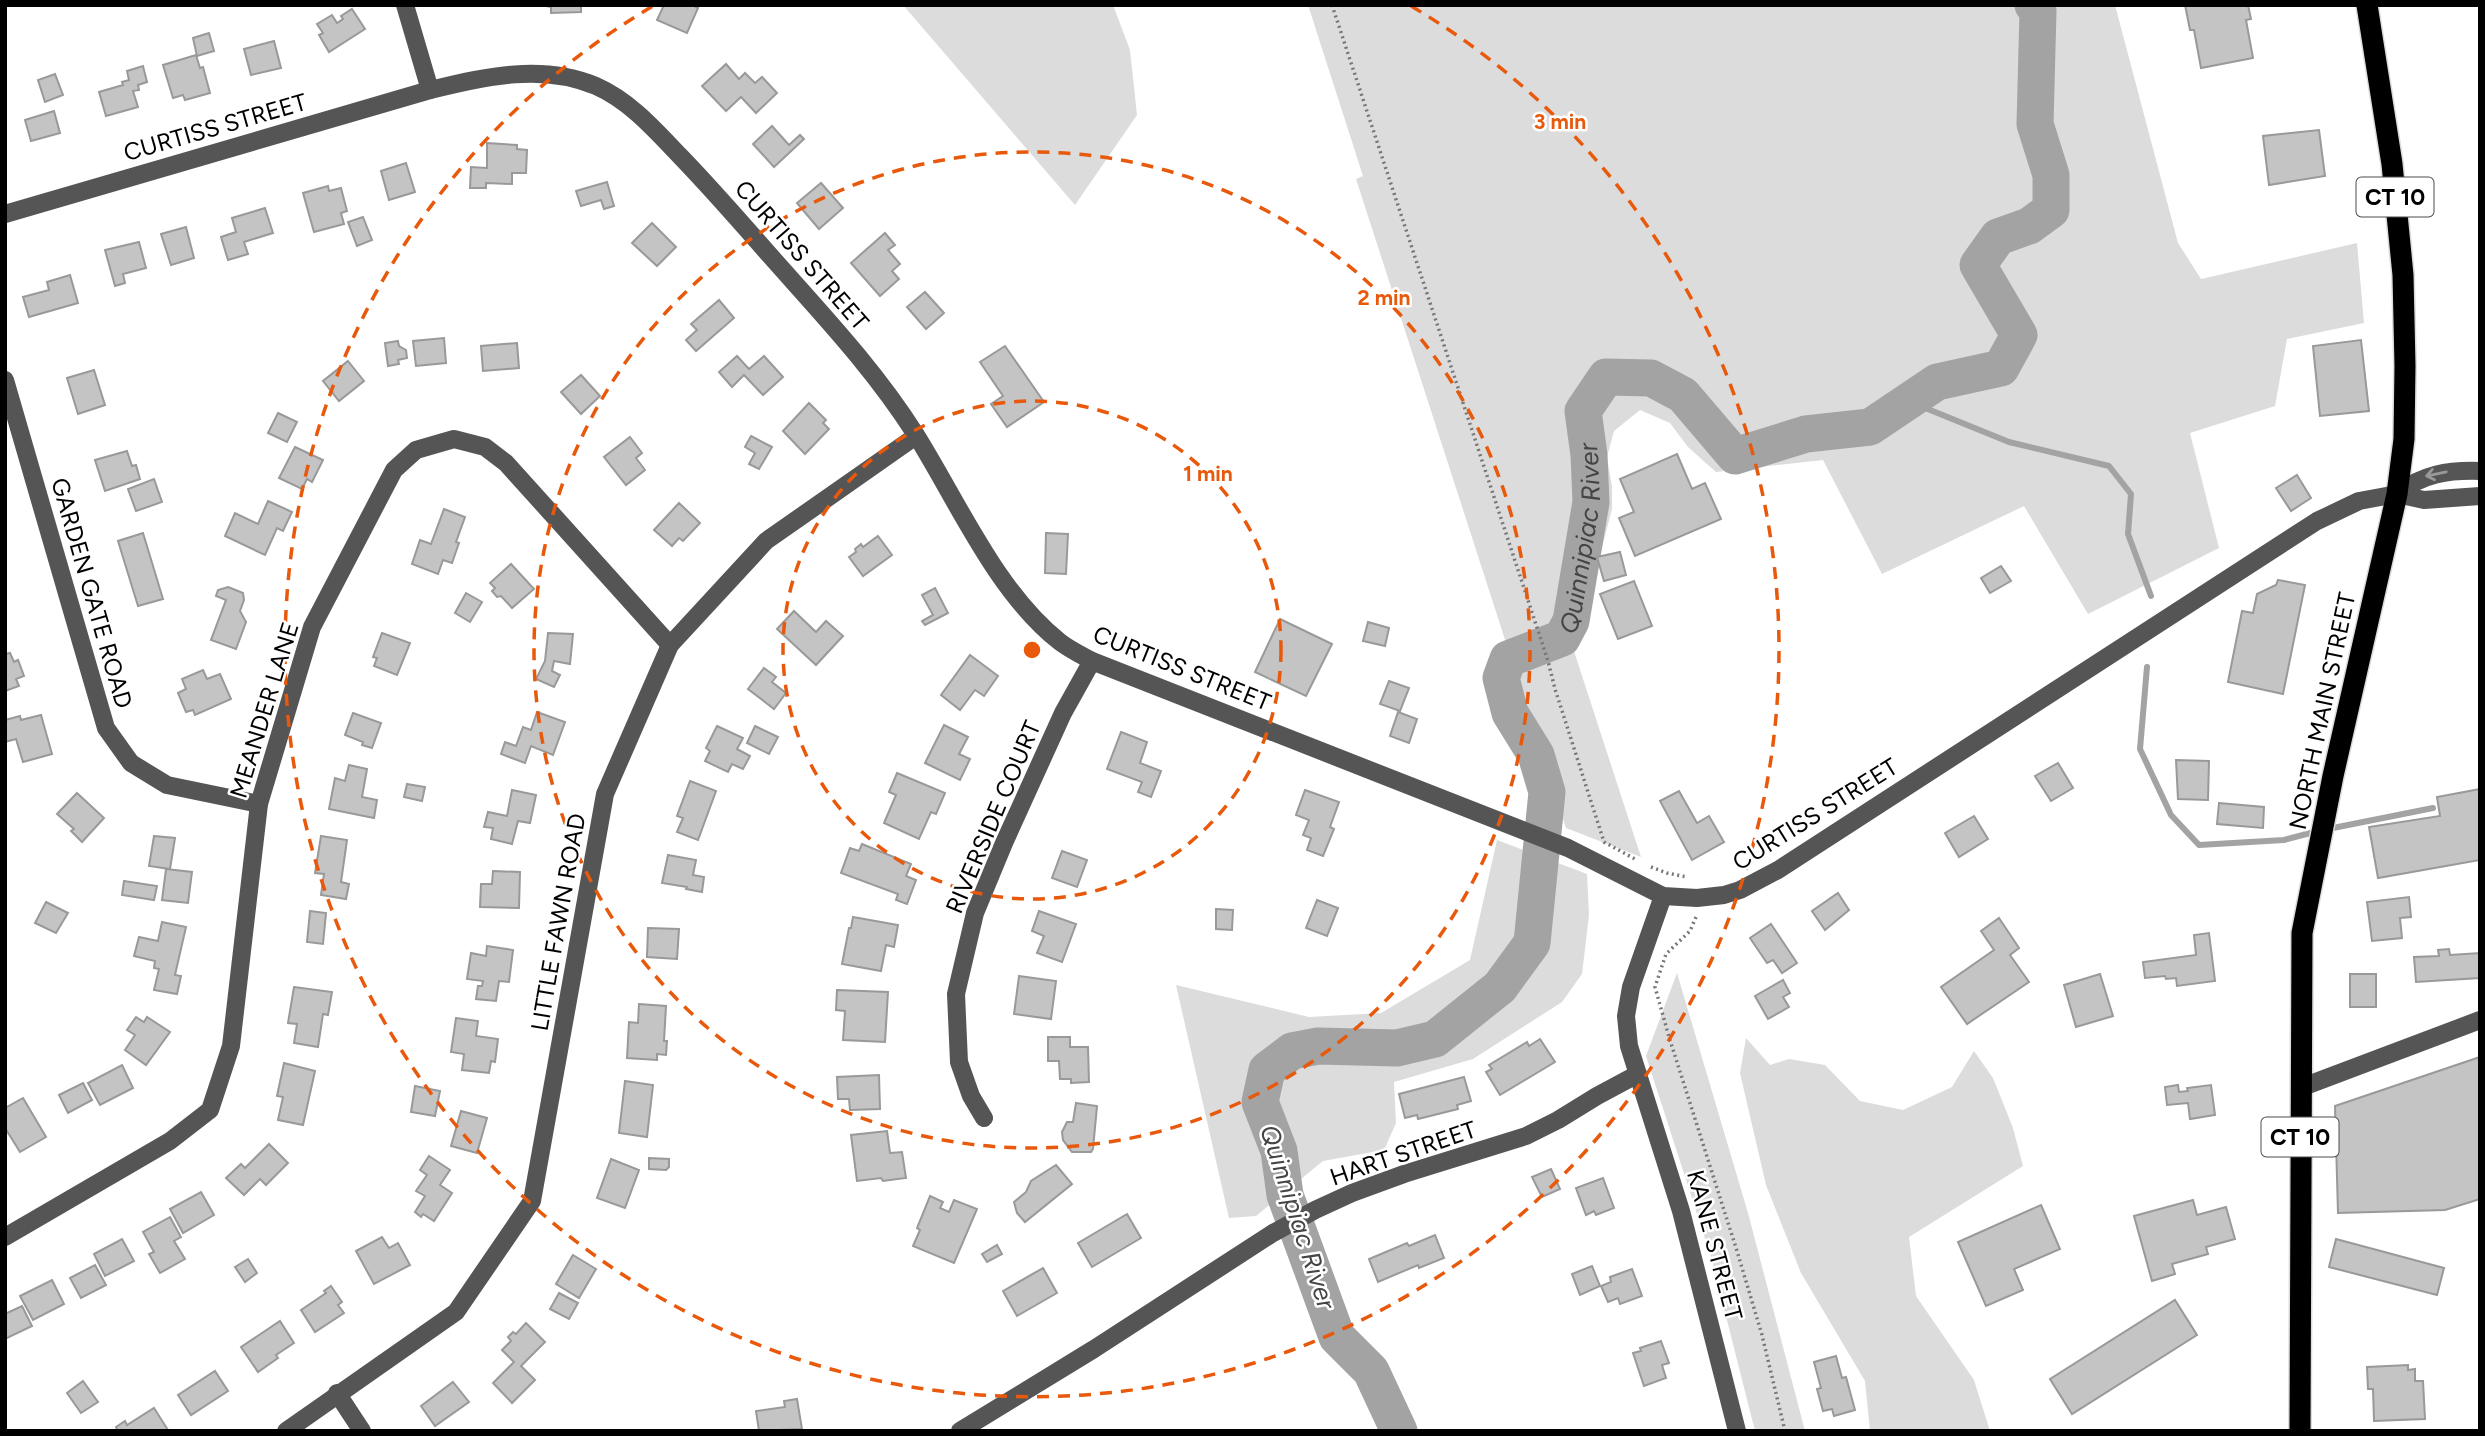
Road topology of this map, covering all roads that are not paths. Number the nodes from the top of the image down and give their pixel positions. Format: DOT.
graph roads {
  1 [pos="405,5"];
  2 [pos="2367,5"];
  3 [pos="430,90"];
  4 [pos="5,214"];
  5 [pos="5,380"];
  6 [pos="916,436"];
  7 [pos="2480,471"];
  8 [pos="2397,494"];
  9 [pos="2480,496"];
  10 [pos="670,645"];
  11 [pos="1092,661"];
  12 [pos="259,804"];
  13 [pos="1663,896"];
  14 [pos="2480,1020"];
  15 [pos="1638,1074"];
  16 [pos="2300,1087"];
  17 [pos="984,1118"];
  18 [pos="5,1237"];
  19 [pos="337,1393"];
  20 [pos="286,1431"];
  21 [pos="362,1431"];
  22 [pos="960,1431"];
  23 [pos="1737,1431"];
  24 [pos="2300,1431"];
  1 -- 3 [label="street"];
  2 -- 8 [label="highway, NORTH MAIN STREET / CT 10"];
  3 -- 4 [label="street, CURTISS STREET"];
  3 -- 6 [label="street, CURTISS STREET"];
  5 -- 12 [label="street, GARDEN GATE ROAD"];
  6 -- 10 [label="street, LITTLE FAWN ROAD"];
  6 -- 11 [label="street, CURTISS STREET"];
  7 -- 8 [label="street, one-way"];
  8 -- 9 [label="street"];
  8 -- 13 [label="street, CURTISS STREET"];
  8 -- 16 [label="highway, NORTH MAIN STREET / CT 10"];
  10 -- 12 [label="street, MEANDER LANE"];
  10 -- 19 [label="street, LITTLE FAWN ROAD"];
  11 -- 13 [label="street, CURTISS STREET"];
  11 -- 17 [label="street, RIVERSIDE COURT"];
  12 -- 18 [label="street, MEANDER LANE"];
  13 -- 15 [label="street"];
  14 -- 16 [label="street"];
  15 -- 22 [label="street, HART STREET"];
  15 -- 23 [label="street, KANE STREET"];
  16 -- 24 [label="highway, NORTH MAIN STREET / CT 10"];
  19 -- 20 [label="street, LITTLE FAWN ROAD"];
  19 -- 21 [label="street"];
}
